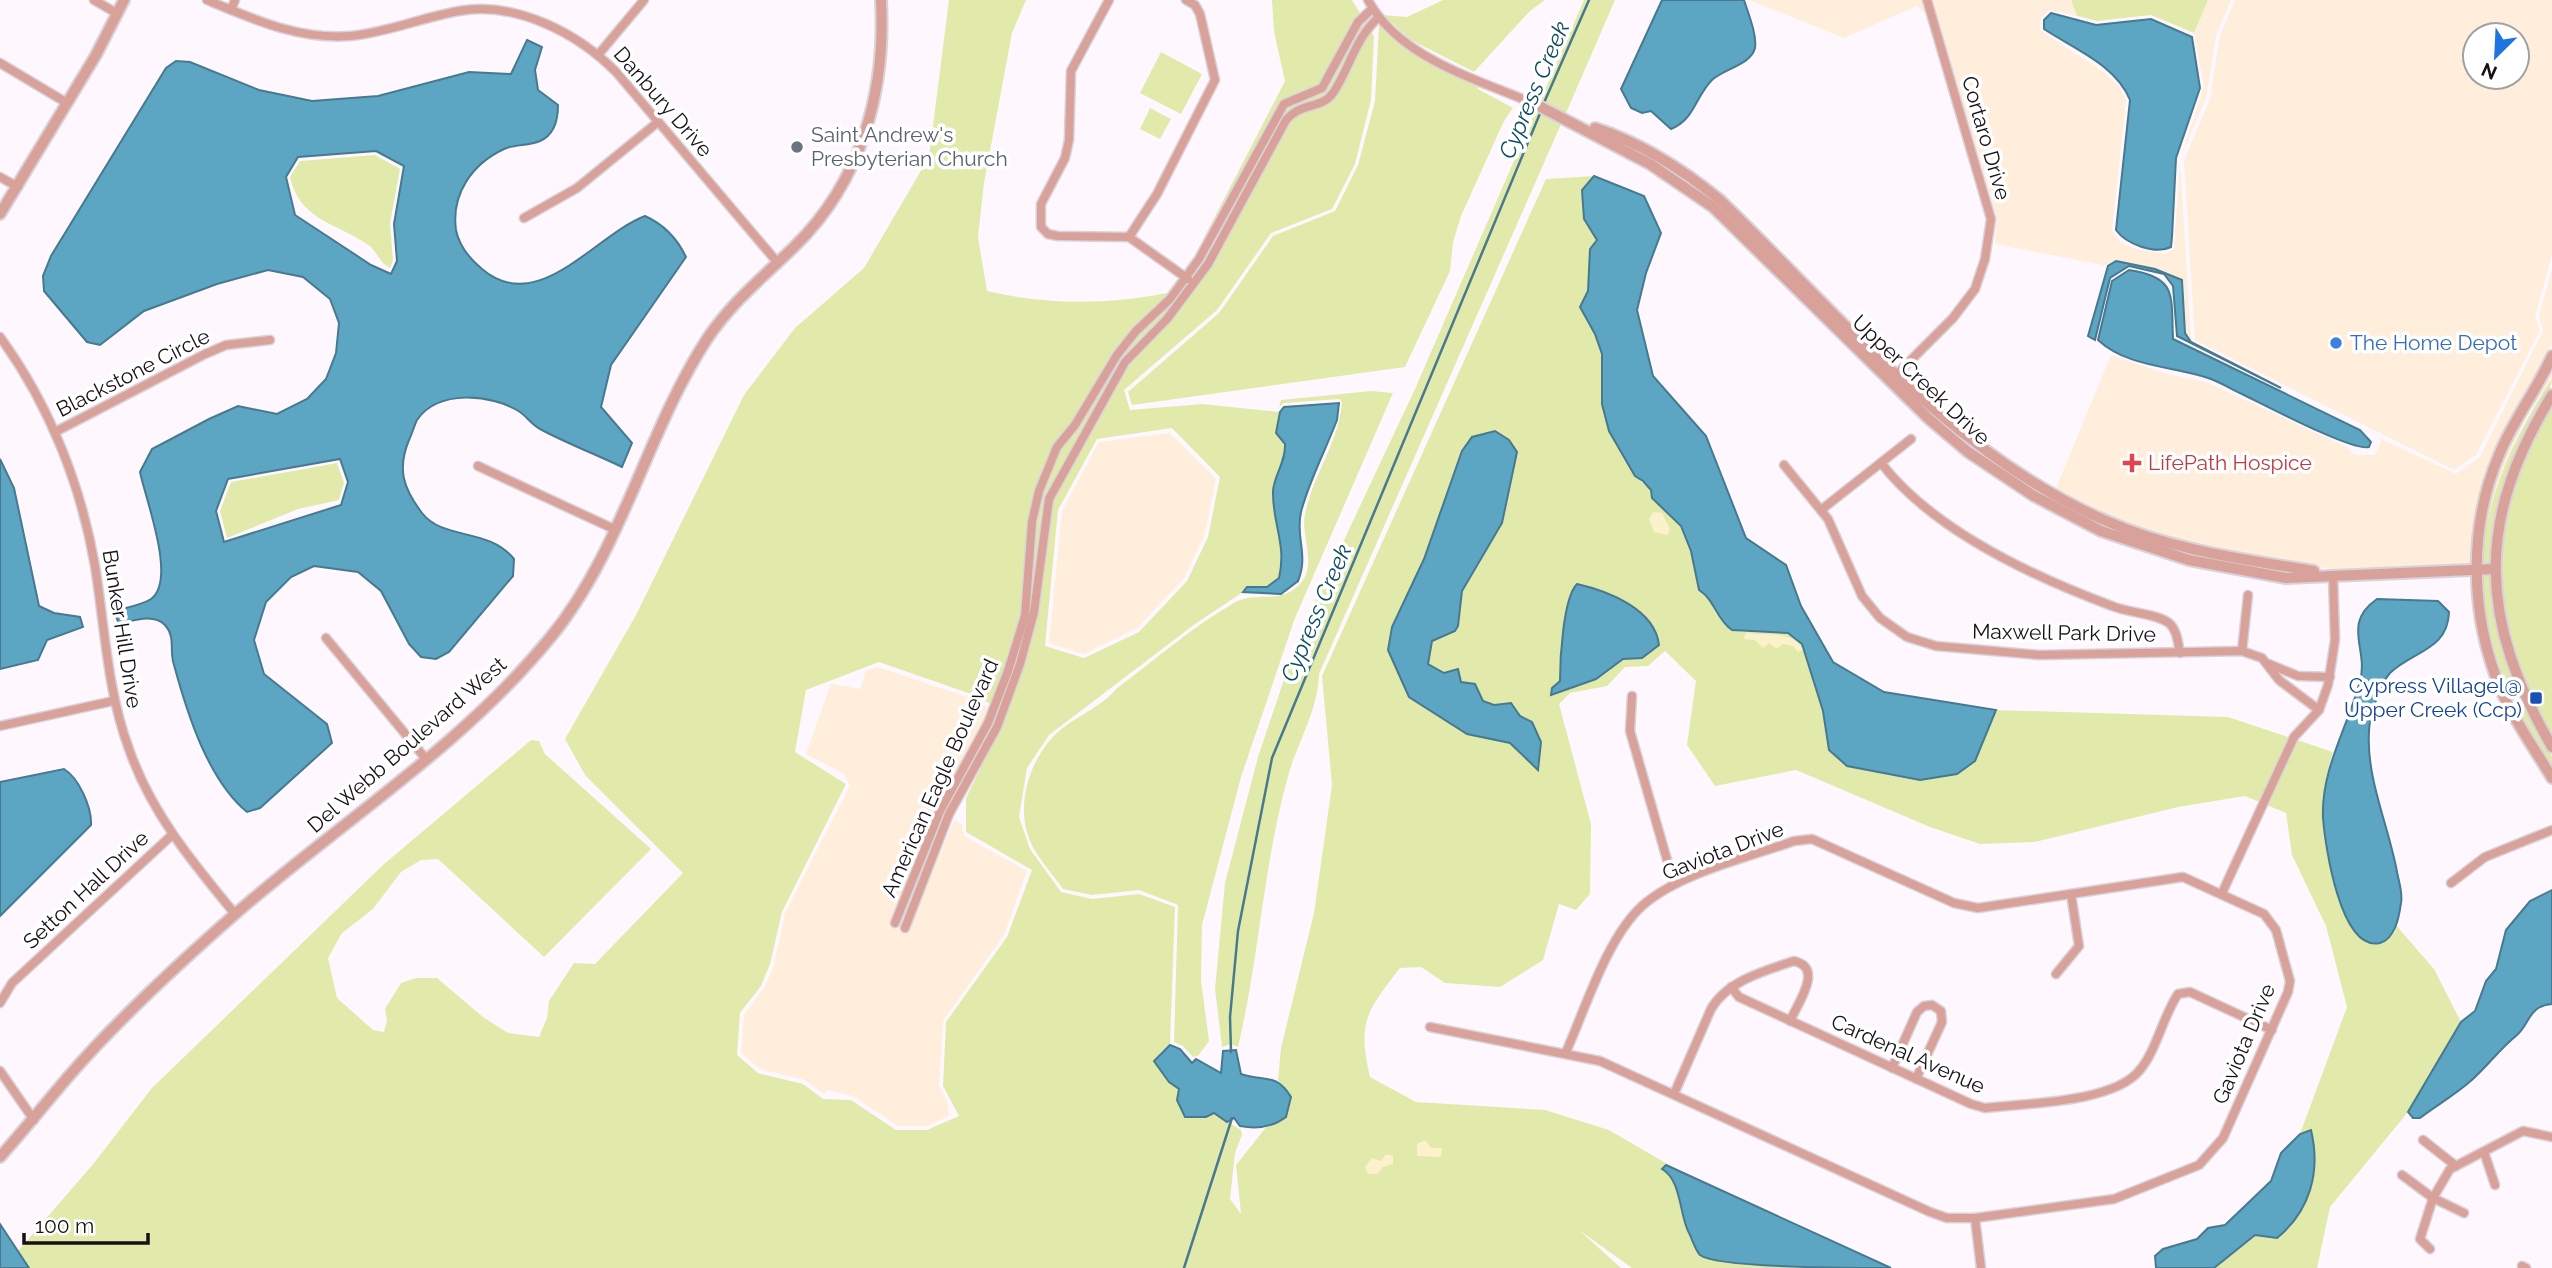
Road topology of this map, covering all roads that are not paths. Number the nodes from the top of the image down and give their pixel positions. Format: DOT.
graph roads {
  1 [pos="94,0"];
  2 [pos="124,0"];
  3 [pos="207,0"];
  4 [pos="235,0"];
  5 [pos="461,0"];
  6 [pos="645,0"];
  7 [pos="881,0"];
  8 [pos="1109,0"];
  9 [pos="1186,0"];
  10 [pos="1927,0"];
  11 [pos="1370,4"];
  12 [pos="231,10"];
  13 [pos="462,10"];
  14 [pos="118,14"];
  15 [pos="1378,17"];
  16 [pos="598,55"];
  17 [pos="0,63"];
  18 [pos="67,103"];
  19 [pos="1537,105"];
  20 [pos="658,122"];
  21 [pos="0,177"];
  22 [pos="18,187"];
  23 [pos="0,214"];
  24 [pos="524,218"];
  25 [pos="1129,237"];
  26 [pos="777,262"];
  27 [pos="1186,278"];
  28 [pos="1195,284"];
  29 [pos="0,337"];
  30 [pos="270,340"];
  31 [pos="2552,356"];
  32 [pos="1894,377"];
  33 [pos="2552,395"];
  34 [pos="55,432"];
  35 [pos="1911,439"];
  36 [pos="1881,463"];
  37 [pos="1784,465"];
  38 [pos="478,466"];
  39 [pos="1821,510"];
  40 [pos="614,529"];
  41 [pos="2476,569"];
  42 [pos="2494,569"];
  43 [pos="2333,575"];
  44 [pos="2248,595"];
  45 [pos="326,638"];
  46 [pos="2242,651"];
  47 [pos="2180,653"];
  48 [pos="2266,663"];
  49 [pos="2330,677"];
  50 [pos="1632,696"];
  51 [pos="113,701"];
  52 [pos="2319,710"];
  53 [pos="0,726"];
  54 [pos="2552,747"];
  55 [pos="426,759"];
  56 [pos="2552,778"];
  57 [pos="2552,830"];
  58 [pos="172,835"];
  59 [pos="2451,883"];
  60 [pos="1674,884"];
  61 [pos="2222,892"];
  62 [pos="2071,894"];
  63 [pos="902,906"];
  64 [pos="912,911"];
  65 [pos="234,914"];
  66 [pos="895,923"];
  67 [pos="905,928"];
  68 [pos="2056,974"];
  69 [pos="1731,987"];
  70 [pos="0,1003"];
  71 [pos="1790,1021"];
  72 [pos="1430,1027"];
  73 [pos="2272,1030"];
  74 [pos="1566,1052"];
  75 [pos="1892,1068"];
  76 [pos="0,1071"];
  77 [pos="1916,1079"];
  78 [pos="1674,1094"];
  79 [pos="34,1120"];
  80 [pos="2552,1137"];
  81 [pos="2423,1140"];
  82 [pos="2484,1152"];
  83 [pos="0,1157"];
  84 [pos="2456,1166"];
  85 [pos="2403,1175"];
  86 [pos="2495,1185"];
  87 [pos="2433,1198"];
  88 [pos="2463,1213"];
  89 [pos="1975,1218"];
  90 [pos="2430,1249"];
  91 [pos="1981,1268"];
  1 -- 14 [label="street"];
  2 -- 14 [label="street"];
  3 -- 12 [label="street, Danbury Drive"];
  4 -- 12 [label="street"];
  5 -- 13 [label="street"];
  6 -- 16 [label="street"];
  7 -- 26 [label="street, Del Webb Boulevard West"];
  8 -- 25 [label="street"];
  9 -- 25 [label="street"];
  10 -- 32 [label="street, Cortaro Drive"];
  11 -- 15 [label="street, Upper Creek Drive"];
  11 -- 27 [label="street, American Eagle Boulevard"];
  12 -- 13 [label="street, Danbury Drive"];
  13 -- 16 [label="street, Danbury Drive"];
  14 -- 18 [label="street"];
  15 -- 19 [label="street, Upper Creek Drive"];
  15 -- 28 [label="street, American Eagle Boulevard"];
  16 -- 20 [label="street, Danbury Drive"];
  17 -- 18 [label="street"];
  18 -- 22 [label="street"];
  19 -- 32 [label="street, Upper Creek Drive"];
  20 -- 24 [label="street"];
  20 -- 26 [label="street, Danbury Drive"];
  21 -- 22 [label="street"];
  22 -- 23 [label="street"];
  25 -- 27 [label="street"];
  26 -- 40 [label="street, Del Webb Boulevard West"];
  27 -- 28 [label="street"];
  27 -- 63 [label="street, American Eagle Boulevard"];
  28 -- 64 [label="street, American Eagle Boulevard"];
  29 -- 34 [label="street, Bunker Hill Drive"];
  30 -- 34 [label="street, Blackstone Circle"];
  31 -- 41 [label="street"];
  32 -- 43 [label="street, Upper Creek Drive"];
  33 -- 42 [label="street"];
  34 -- 51 [label="street, Bunker Hill Drive"];
  35 -- 36 [label="street"];
  36 -- 39 [label="street"];
  36 -- 47 [label="street"];
  37 -- 39 [label="street, Maxwell Park Drive"];
  38 -- 40 [label="street"];
  39 -- 47 [label="street, Maxwell Park Drive"];
  40 -- 55 [label="street, Del Webb Boulevard West"];
  41 -- 42 [label="street, Upper Creek Drive"];
  41 -- 43 [label="street, Upper Creek Drive"];
  41 -- 56 [label="street"];
  42 -- 54 [label="street"];
  43 -- 49 [label="street"];
  44 -- 46 [label="street"];
  45 -- 55 [label="street"];
  46 -- 47 [label="street, Maxwell Park Drive"];
  46 -- 48 [label="street, Maxwell Park Drive"];
  48 -- 49 [label="street, Maxwell Park Drive"];
  48 -- 52 [label="street, Maxwell Park Drive"];
  49 -- 52 [label="street"];
  50 -- 60 [label="street"];
  51 -- 53 [label="street"];
  51 -- 58 [label="street, Bunker Hill Drive"];
  52 -- 61 [label="street"];
  55 -- 65 [label="street, Del Webb Boulevard West"];
  57 -- 59 [label="street"];
  58 -- 65 [label="street, Bunker Hill Drive"];
  58 -- 70 [label="street, Setton Hall Drive"];
  60 -- 62 [label="street, Gaviota Drive"];
  60 -- 74 [label="street, Gaviota Drive"];
  61 -- 62 [label="street, Gaviota Drive"];
  61 -- 73 [label="street, Gaviota Drive"];
  62 -- 68 [label="street"];
  63 -- 64 [label="street"];
  63 -- 66 [label="street, American Eagle Boulevard"];
  64 -- 67 [label="street, American Eagle Boulevard"];
  65 -- 79 [label="street, Del Webb Boulevard West"];
  69 -- 71 [label="street, Cardenal Avenue"];
  69 -- 71 [label="street"];
  69 -- 78 [label="street"];
  71 -- 75 [label="street, Cardenal Avenue"];
  72 -- 74 [label="street, Gaviota Drive"];
  73 -- 77 [label="street, Cardenal Avenue"];
  73 -- 89 [label="street, Gaviota Drive"];
  74 -- 78 [label="street, Gaviota Drive"];
  75 -- 77 [label="street, Cardenal Avenue"];
  75 -- 77 [label="street"];
  76 -- 79 [label="street"];
  78 -- 89 [label="street, Gaviota Drive"];
  79 -- 83 [label="street, Del Webb Boulevard West"];
  80 -- 82 [label="street"];
  81 -- 84 [label="street"];
  82 -- 84 [label="street"];
  82 -- 86 [label="street"];
  84 -- 87 [label="street"];
  85 -- 87 [label="street"];
  87 -- 88 [label="street"];
  87 -- 90 [label="street"];
  89 -- 91 [label="street"];
}
